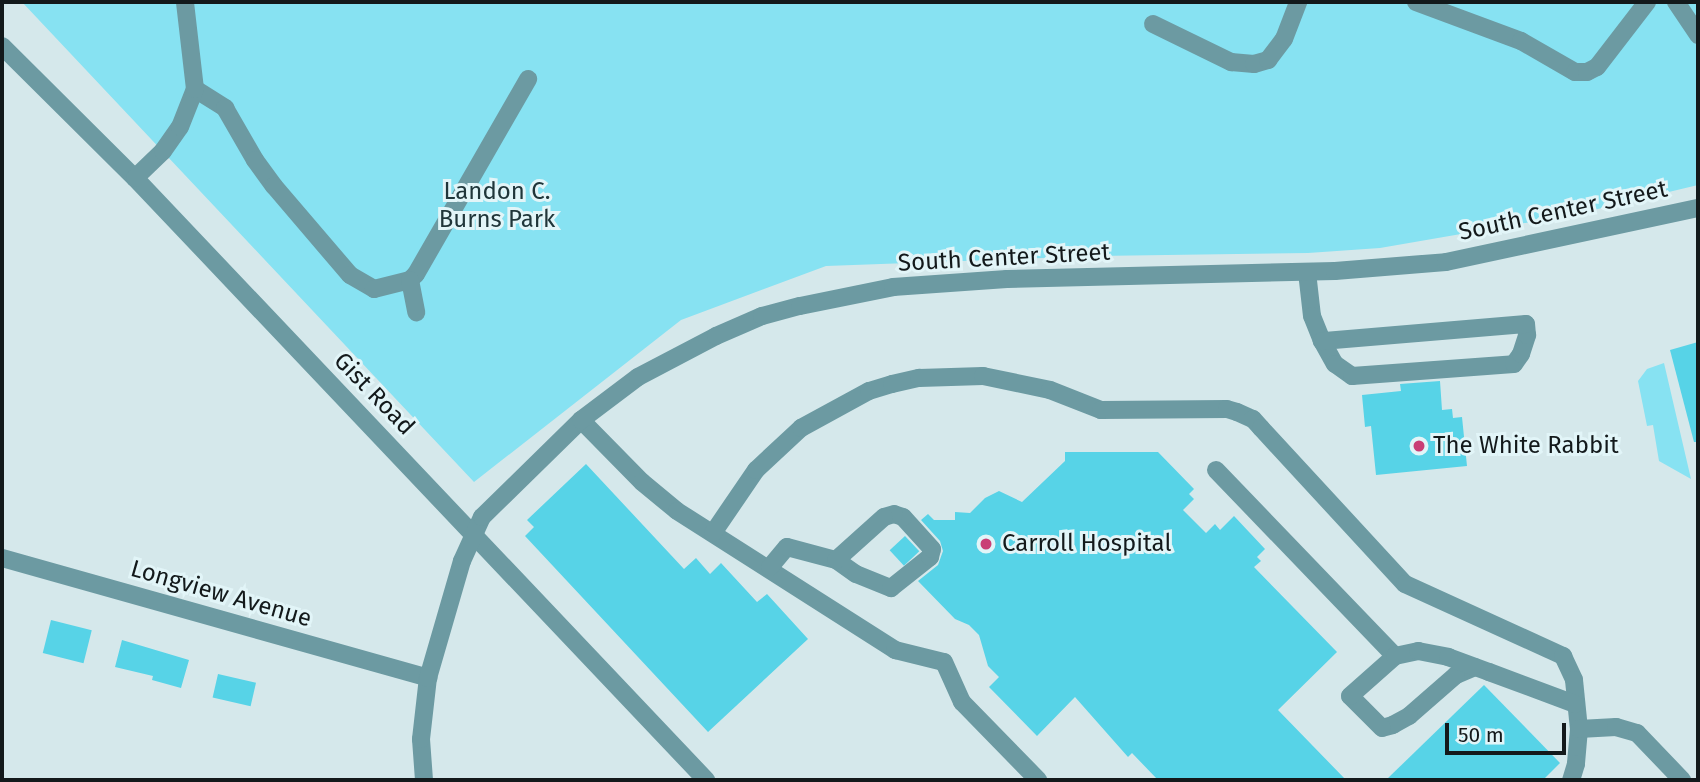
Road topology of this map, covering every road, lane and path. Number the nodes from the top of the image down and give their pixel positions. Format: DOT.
graph roads {
  1 [pos="185,2"];
  2 [pos="1298,2"];
  3 [pos="1416,2"];
  4 [pos="1647,2"];
  5 [pos="1676,2"];
  6 [pos="1153,24"];
  7 [pos="1698,35"];
  8 [pos="2,46"];
  9 [pos="528,79"];
  10 [pos="195,89"];
  11 [pos="135,178"];
  12 [pos="1698,208"];
  13 [pos="1307,272"];
  14 [pos="410,280"];
  15 [pos="416,312"];
  16 [pos="1322,341"];
  17 [pos="581,419"];
  18 [pos="1216,470"];
  19 [pos="472,533"];
  20 [pos="713,533"];
  21 [pos="2,558"];
  22 [pos="836,560"];
  23 [pos="770,567"];
  24 [pos="1395,656"];
  25 [pos="1475,667"];
  26 [pos="428,678"];
  27 [pos="1575,705"];
  28 [pos="1579,729"];
  29 [pos="424,780"];
  30 [pos="706,780"];
  31 [pos="1038,780"];
  32 [pos="1571,780"];
  33 [pos="1682,780"];
  1 -- 10 [label="street"];
  2 -- 6 [label="street"];
  3 -- 4 [label="street"];
  5 -- 7 [label="street"];
  8 -- 11 [label="street, Gist Road"];
  9 -- 14 [label="street"];
  10 -- 11 [label="street"];
  10 -- 14 [label="street"];
  11 -- 19 [label="street, Gist Road"];
  12 -- 13 [label="street, South Center Street"];
  13 -- 16 [label="street"];
  13 -- 17 [label="street, South Center Street"];
  14 -- 15 [label="street"];
  16 -- 16 [label="street"];
  17 -- 19 [label="street, South Center Street"];
  17 -- 20 [label="street"];
  18 -- 24 [label="street"];
  19 -- 26 [label="street, South Center Street"];
  19 -- 30 [label="street, Gist Road"];
  20 -- 23 [label="street"];
  20 -- 27 [label="street"];
  21 -- 26 [label="street, Longview Avenue"];
  22 -- 22 [label="street"];
  22 -- 23 [label="street"];
  23 -- 31 [label="street"];
  24 -- 25 [label="street"];
  24 -- 25 [label="street"];
  25 -- 27 [label="street"];
  26 -- 29 [label="street, South Center Street"];
  27 -- 28 [label="street"];
  28 -- 32 [label="street"];
  28 -- 33 [label="street"];
}
